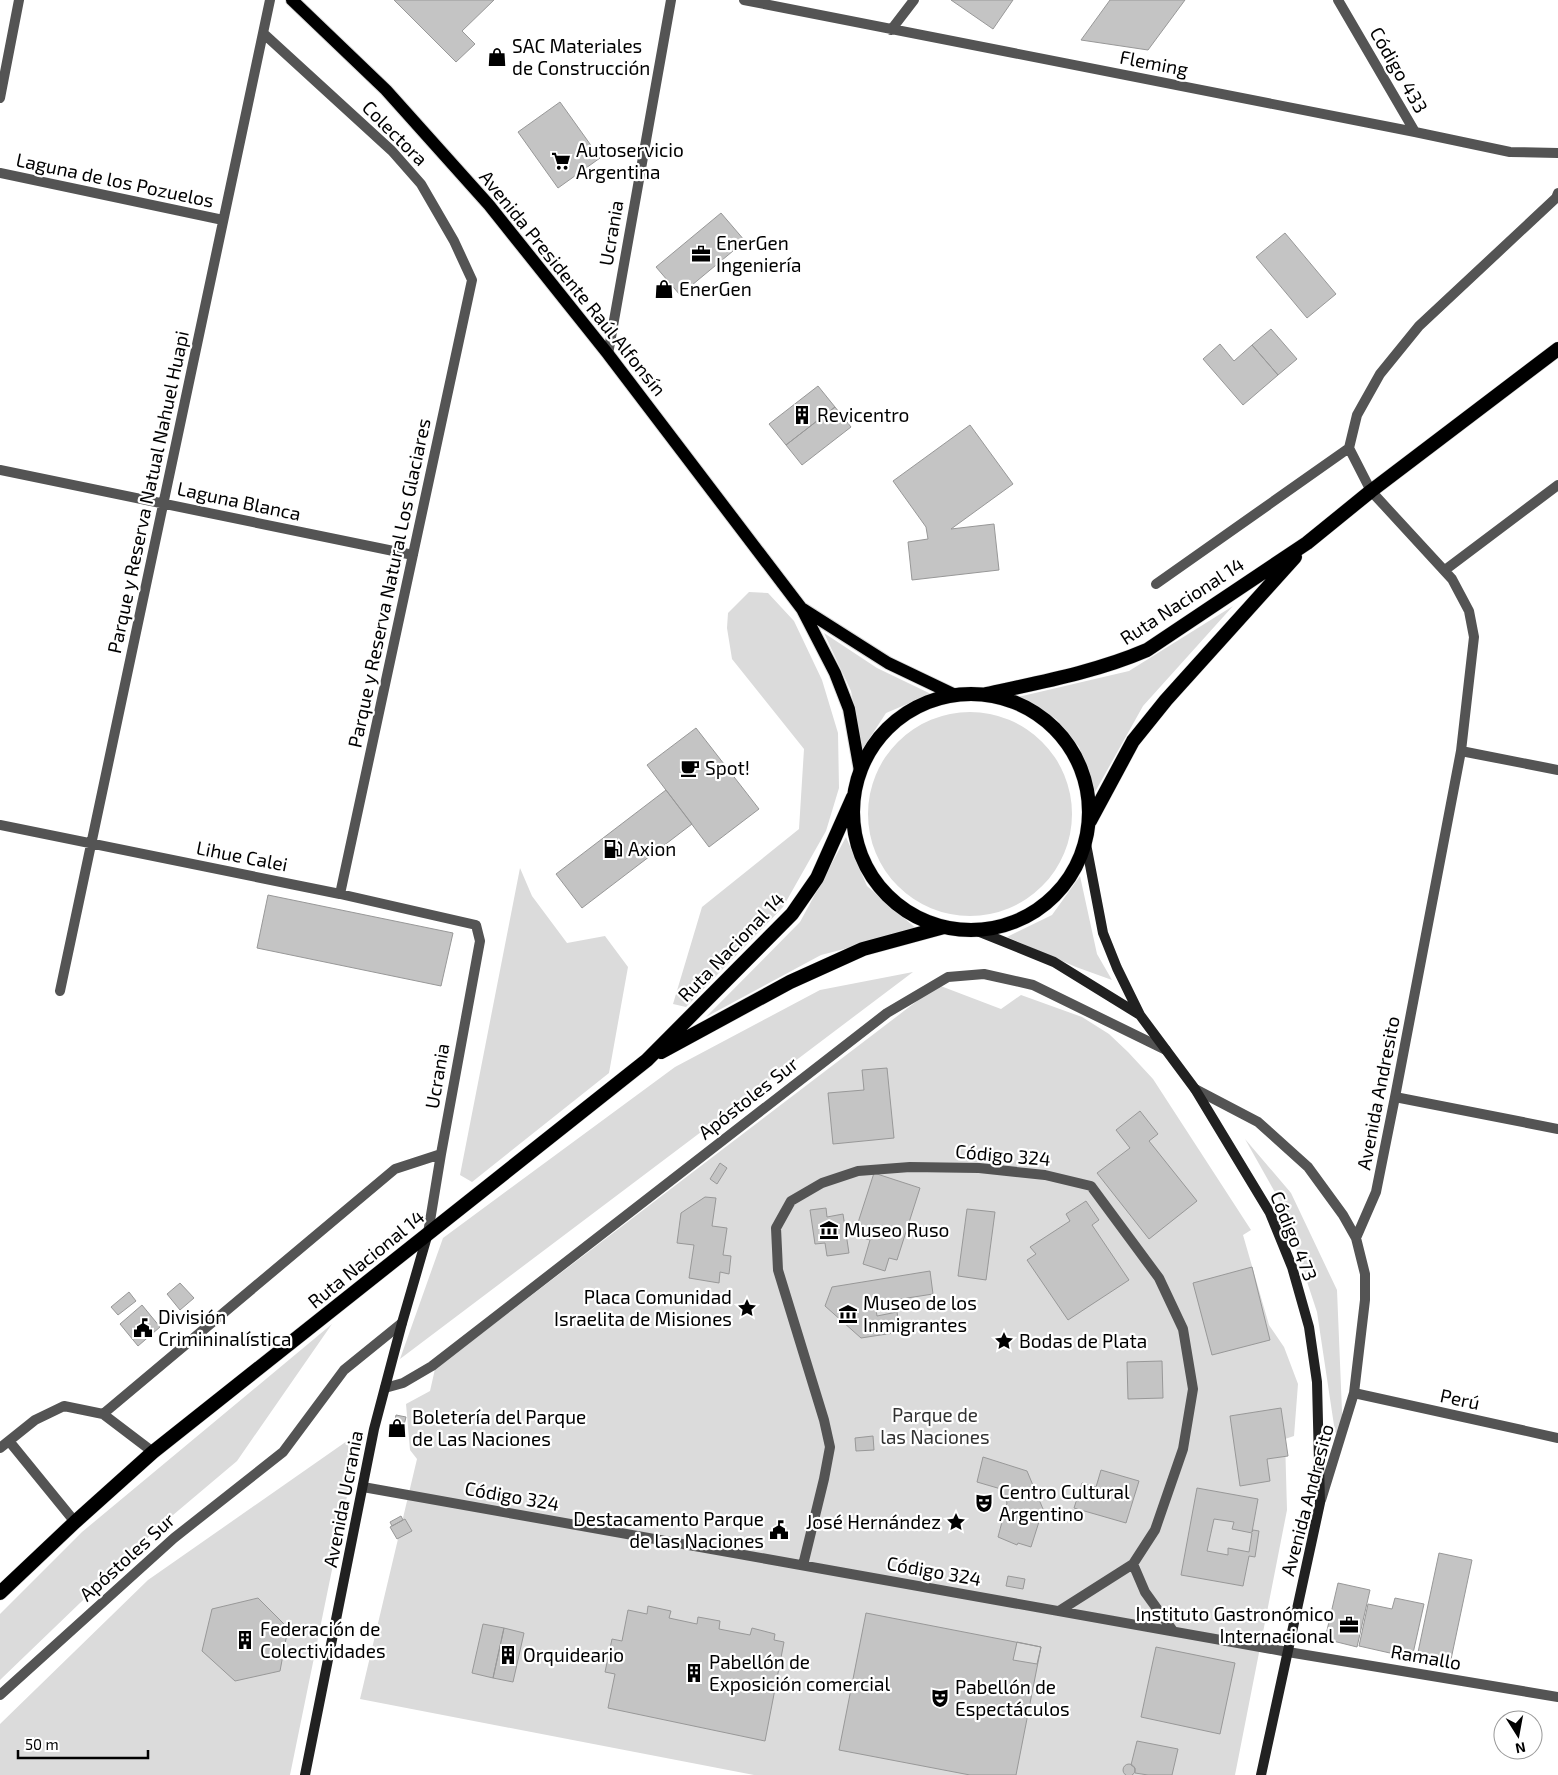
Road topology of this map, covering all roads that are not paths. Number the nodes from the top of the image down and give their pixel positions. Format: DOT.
graph roads {
  1 [pos="19,0"];
  2 [pos="270,0"];
  3 [pos="292,0"];
  4 [pos="671,0"];
  5 [pos="744,0"];
  6 [pos="914,0"];
  7 [pos="1338,0"];
  8 [pos="892,30"];
  9 [pos="263,33"];
  10 [pos="0,98"];
  11 [pos="1415,132"];
  12 [pos="1558,153"];
  13 [pos="0,173"];
  14 [pos="1558,193"];
  15 [pos="223,220"];
  16 [pos="472,280"];
  17 [pos="1558,349"];
  18 [pos="608,354"];
  19 [pos="1349,448"];
  20 [pos="0,470"];
  21 [pos="1558,485"];
  22 [pos="1371,491"];
  23 [pos="163,503"];
  24 [pos="1307,543"];
  25 [pos="413,555"];
  26 [pos="1444,570"];
  27 [pos="1156,584"];
  28 [pos="802,609"];
  29 [pos="955,694"];
  30 [pos="983,694"];
  31 [pos="1461,751"];
  32 [pos="860,770"];
  33 [pos="1558,770"];
  34 [pos="853,797"];
  35 [pos="1090,822"];
  36 [pos="0,825"];
  37 [pos="91,844"];
  38 [pos="1086,844"];
  39 [pos="340,894"];
  40 [pos="476,925"];
  41 [pos="944,927"];
  42 [pos="975,930"];
  43 [pos="60,991"];
  44 [pos="1140,1015"];
  45 [pos="1166,1050"];
  46 [pos="647,1060"];
  47 [pos="1195,1089"];
  48 [pos="1395,1097"];
  49 [pos="1558,1129"];
  50 [pos="441,1154"];
  51 [pos="428,1233"];
  52 [pos="1356,1238"];
  53 [pos="402,1323"];
  54 [pos="385,1388"];
  55 [pos="1354,1393"];
  56 [pos="103,1414"];
  57 [pos="1558,1438"];
  58 [pos="8,1441"];
  59 [pos="0,1448"];
  60 [pos="153,1452"];
  61 [pos="363,1487"];
  62 [pos="1320,1503"];
  63 [pos="75,1522"];
  64 [pos="1133,1564"];
  65 [pos="803,1565"];
  66 [pos="0,1593"];
  67 [pos="1060,1611"];
  68 [pos="1173,1631"];
  69 [pos="1288,1652"];
  70 [pos="0,1695"];
  71 [pos="1558,1697"];
  72 [pos="305,1775"];
  73 [pos="1261,1775"];
  1 -- 10 [label="street"];
  2 -- 9 [label="street, Parque y Reserva Natual Nahuel Huapi"];
  3 -- 18 [label="main road, Avenida Presidente Raúl Alfonsín"];
  4 -- 18 [label="street, Ucrania"];
  5 -- 8 [label="street, Fleming"];
  6 -- 8 [label="street"];
  7 -- 11 [label="street, Código 433"];
  8 -- 11 [label="street, Fleming"];
  9 -- 15 [label="street, Parque y Reserva Natual Nahuel Huapi"];
  9 -- 16 [label="street, Colectora"];
  11 -- 12 [label="street, Fleming"];
  13 -- 15 [label="street, Laguna de los Pozuelos"];
  14 -- 19 [label="street"];
  15 -- 23 [label="street, Parque y Reserva Natual Nahuel Huapi"];
  16 -- 25 [label="street, Parque y Reserva Natural Los Glaciares"];
  17 -- 22 [label="highway, Ruta Nacional 14"];
  18 -- 28 [label="main road, Avenida Presidente Raúl Alfonsín"];
  19 -- 22 [label="street, Avenida Andresito"];
  19 -- 27 [label="street"];
  20 -- 23 [label="street, Laguna Blanca"];
  21 -- 26 [label="street"];
  22 -- 24 [label="highway, Ruta Nacional 14"];
  22 -- 26 [label="street, Avenida Andresito"];
  23 -- 25 [label="street, Laguna Blanca"];
  23 -- 37 [label="street, Parque y Reserva Natual Nahuel Huapi"];
  24 -- 30 [label="highway, Ruta Nacional 14"];
  24 -- 35 [label="highway, Ruta Nacional 14"];
  25 -- 39 [label="street, Parque y Reserva Natural Los Glaciares"];
  26 -- 31 [label="street, Avenida Andresito"];
  28 -- 29 [label="main road, Avenida Presidente Raúl Alfonsín"];
  28 -- 32 [label="main road, Avenida Presidente Raúl Alfonsín"];
  29 -- 30 [label="highway"];
  29 -- 32 [label="highway"];
  30 -- 35 [label="highway"];
  31 -- 33 [label="street"];
  31 -- 48 [label="street, Avenida Andresito"];
  32 -- 34 [label="highway"];
  34 -- 41 [label="highway"];
  34 -- 46 [label="highway, Ruta Nacional 14"];
  35 -- 38 [label="highway"];
  36 -- 37 [label="street, Lihue Calei"];
  37 -- 39 [label="street, Lihue Calei"];
  37 -- 43 [label="street, Parque y Reserva Natual Nahuel Huapi"];
  38 -- 42 [label="highway"];
  38 -- 44 [label="main road"];
  39 -- 40 [label="street, Lihue Calei"];
  40 -- 50 [label="street, Ucrania"];
  41 -- 42 [label="highway"];
  41 -- 46 [label="highway, Ruta Nacional 14"];
  42 -- 44 [label="main road"];
  44 -- 45 [label="main road, Código 473"];
  45 -- 47 [label="main road, Código 473"];
  45 -- 54 [label="street, Apóstoles Sur"];
  46 -- 51 [label="highway, Ruta Nacional 14"];
  47 -- 52 [label="street"];
  47 -- 62 [label="main road, Código 473"];
  48 -- 49 [label="street"];
  48 -- 52 [label="street, Avenida Andresito"];
  50 -- 51 [label="street, Ucrania"];
  50 -- 56 [label="street"];
  51 -- 53 [label="main road, Avenida Ucrania"];
  51 -- 60 [label="highway, Ruta Nacional 14"];
  52 -- 55 [label="street, Avenida Andresito"];
  53 -- 54 [label="main road, Avenida Ucrania"];
  53 -- 70 [label="street, Apóstoles Sur"];
  54 -- 61 [label="main road, Avenida Ucrania"];
  55 -- 57 [label="street, Perú"];
  55 -- 62 [label="street, Avenida Andresito"];
  56 -- 58 [label="street"];
  56 -- 60 [label="street"];
  58 -- 59 [label="street"];
  58 -- 63 [label="street"];
  60 -- 63 [label="highway, Ruta Nacional 14"];
  61 -- 65 [label="street, Código 324"];
  61 -- 72 [label="main road, Avenida Ucrania"];
  62 -- 69 [label="main road, Avenida Andresito"];
  63 -- 66 [label="highway, Ruta Nacional 14"];
  64 -- 65 [label="street, Código 324"];
  64 -- 67 [label="street, Código 324"];
  64 -- 68 [label="street"];
  65 -- 67 [label="street, Código 324"];
  67 -- 68 [label="street, Código 324"];
  68 -- 69 [label="street, Código 324"];
  69 -- 71 [label="street, Ramallo"];
  69 -- 73 [label="main road, Avenida Andresito"];
}
